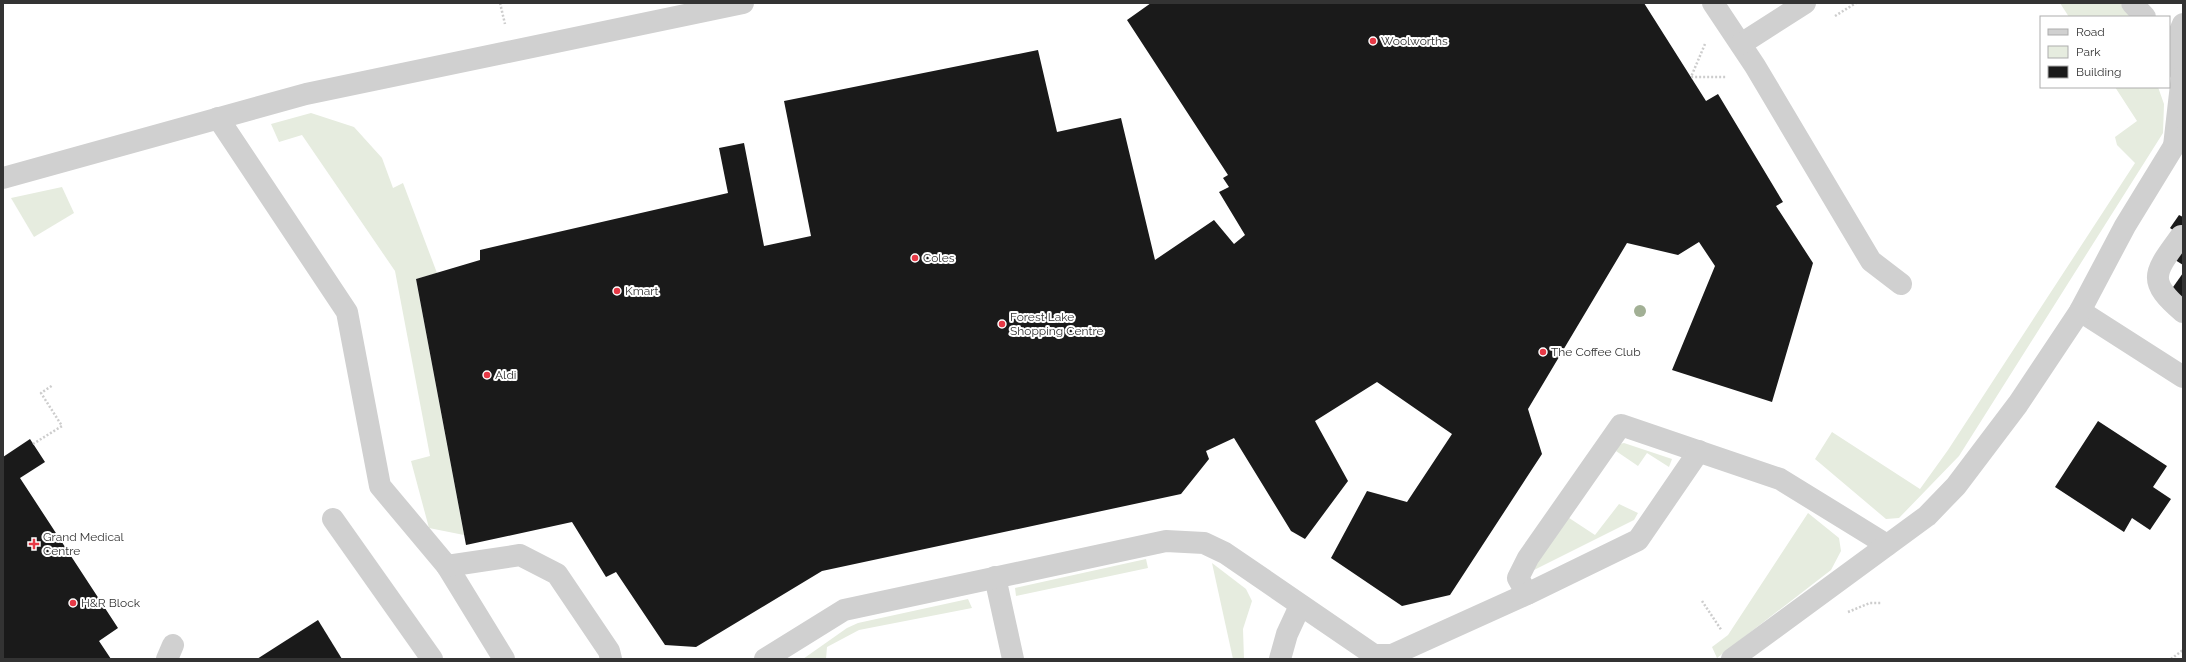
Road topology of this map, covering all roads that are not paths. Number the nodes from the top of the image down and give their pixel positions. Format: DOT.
graph roads {
  1 [pos="743,3"];
  2 [pos="1714,3"];
  3 [pos="1805,3"];
  4 [pos="2132,3"];
  5 [pos="2144,16"];
  6 [pos="2183,24"];
  7 [pos="1741,44"];
  8 [pos="2172,50"];
  9 [pos="2183,77"];
  10 [pos="218,118"];
  11 [pos="2179,141"];
  12 [pos="3,178"];
  13 [pos="2181,236"];
  14 [pos="1901,284"];
  15 [pos="2080,311"];
  16 [pos="2183,312"];
  17 [pos="2183,377"];
  18 [pos="1699,451"];
  19 [pos="333,518"];
  20 [pos="1887,545"];
  21 [pos="447,566"];
  22 [pos="995,578"];
  23 [pos="1527,594"];
  24 [pos="1300,606"];
  25 [pos="432,659"];
  26 [pos="504,659"];
  27 [pos="611,659"];
  28 [pos="764,659"];
  29 [pos="1013,659"];
  30 [pos="1280,659"];
  31 [pos="1732,659"];
  1 -- 10 [label="lane"];
  2 -- 7 [label="lane"];
  3 -- 7 [label="lane"];
  4 -- 5 [label="lane"];
  6 -- 8 [label="lane"];
  7 -- 14 [label="lane"];
  8 -- 9 [label="lane"];
  9 -- 11 [label="lane"];
  10 -- 12 [label="lane"];
  10 -- 21 [label="lane"];
  11 -- 15 [label="lane"];
  13 -- 16 [label="lane"];
  15 -- 17 [label="lane"];
  15 -- 20 [label="lane"];
  18 -- 20 [label="lane"];
  18 -- 23 [label="lane"];
  18 -- 23 [label="lane"];
  19 -- 25 [label="lane"];
  20 -- 31 [label="lane"];
  21 -- 26 [label="lane"];
  21 -- 27 [label="lane"];
  22 -- 24 [label="lane"];
  22 -- 28 [label="lane"];
  22 -- 29 [label="lane"];
  23 -- 24 [label="lane"];
  24 -- 30 [label="lane"];
}
